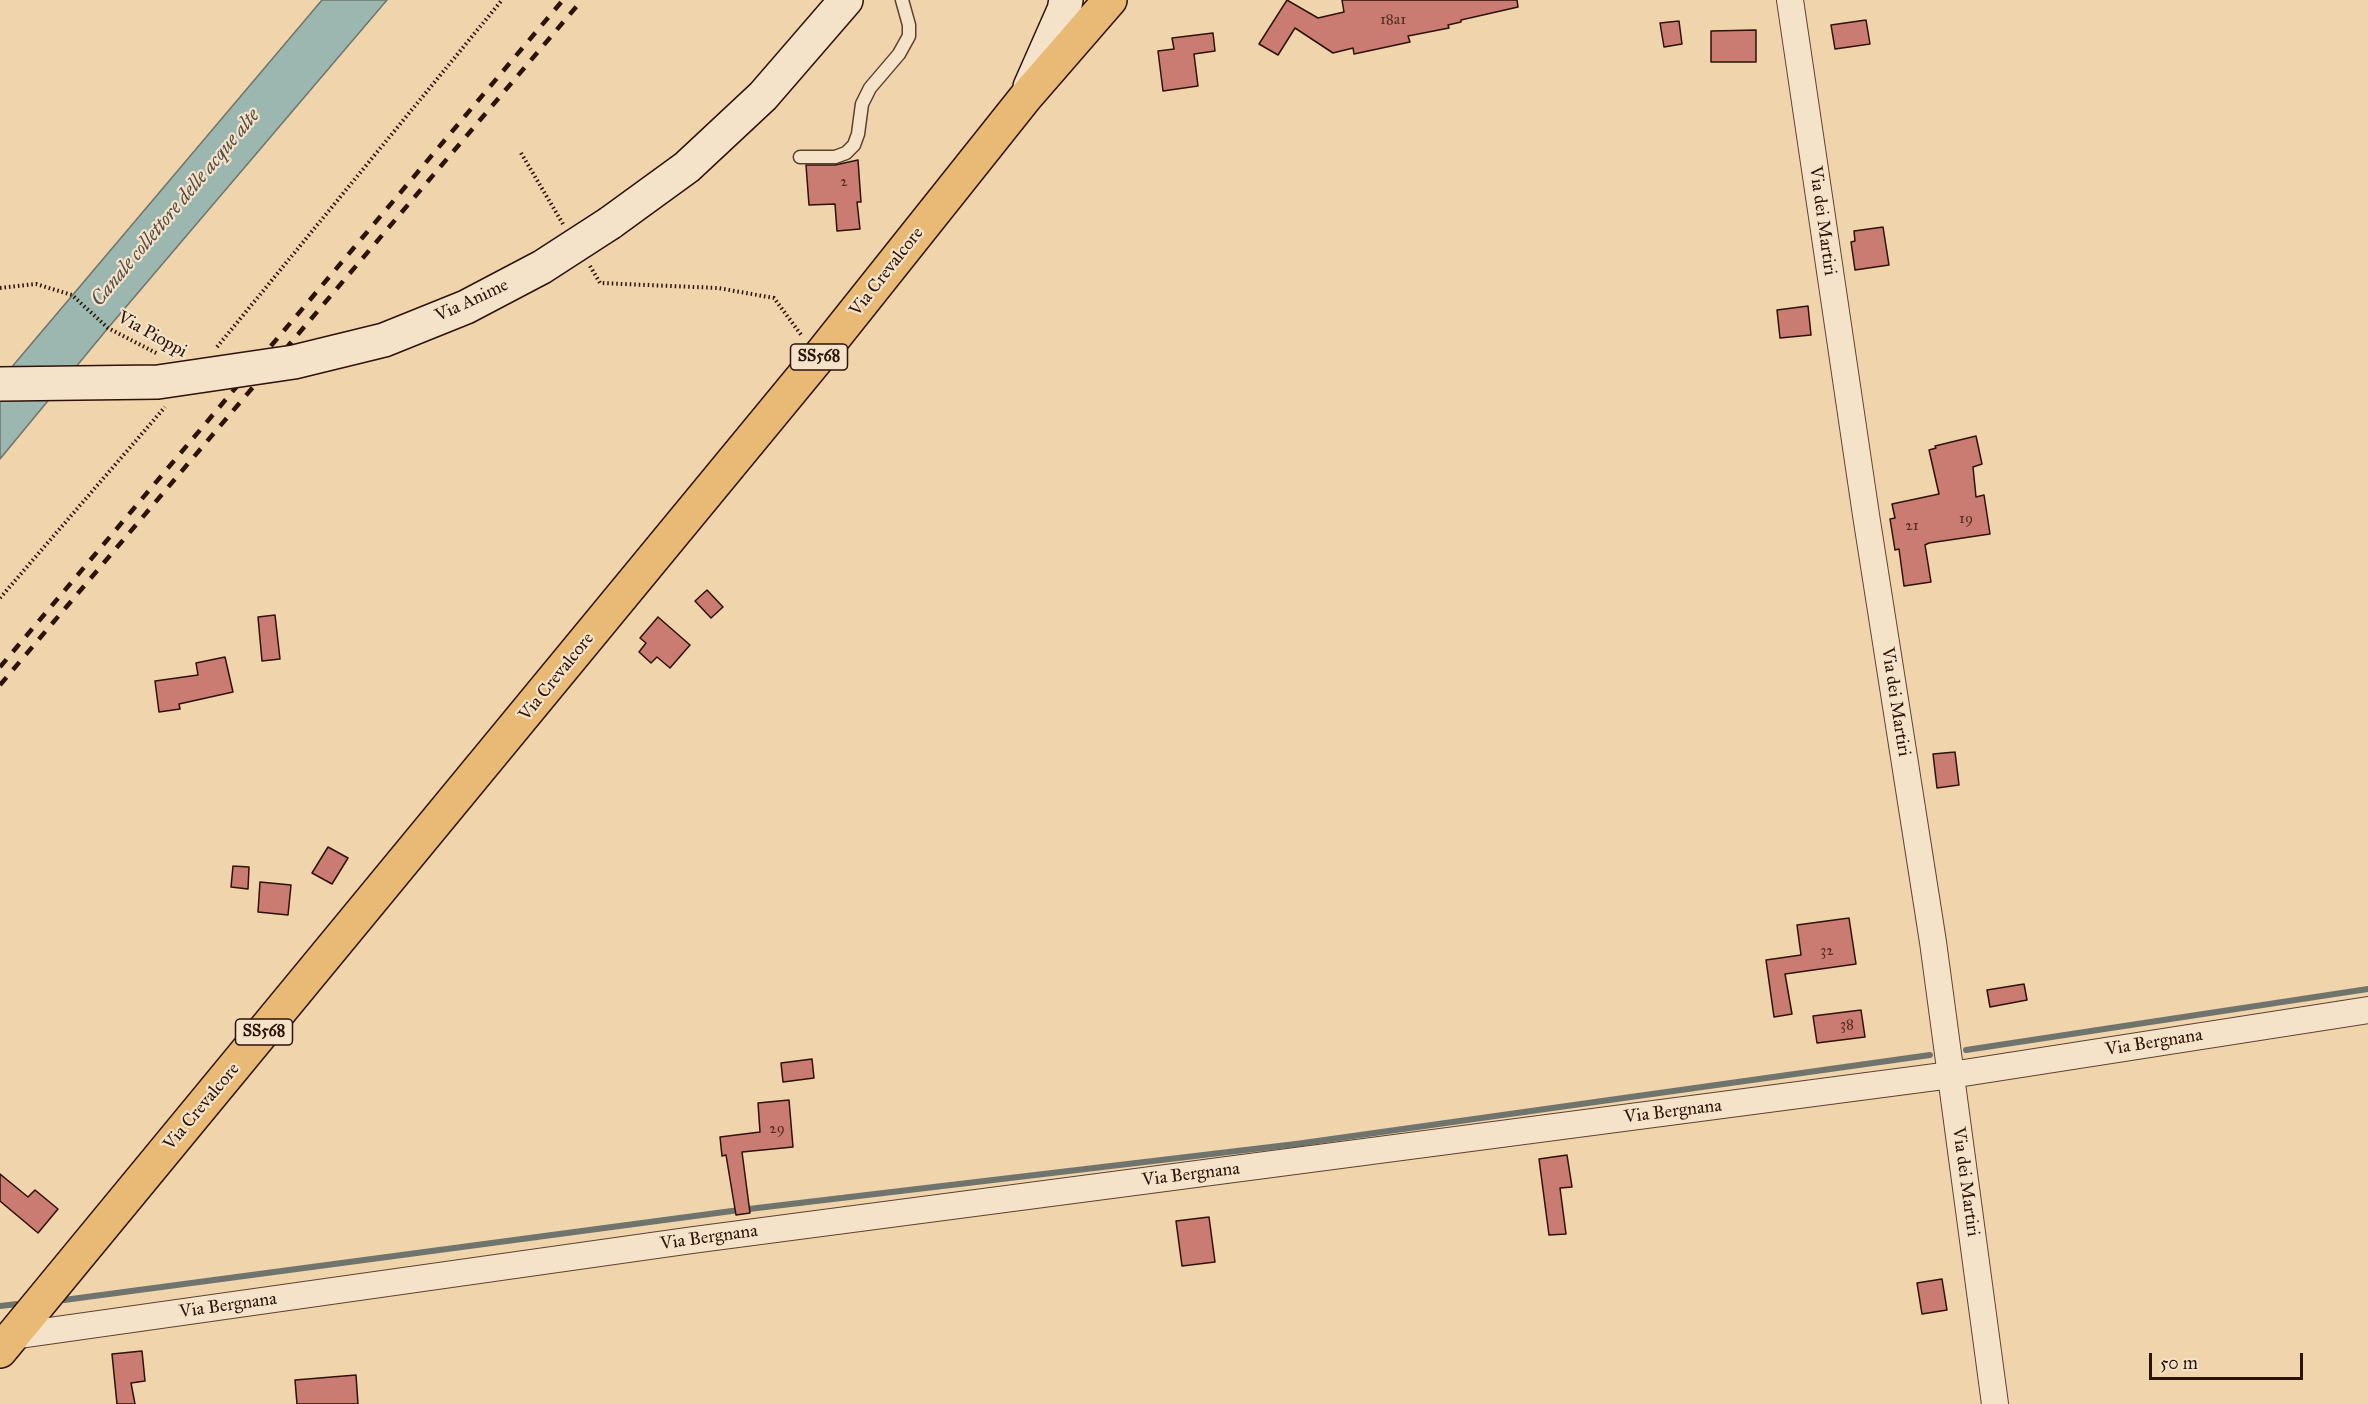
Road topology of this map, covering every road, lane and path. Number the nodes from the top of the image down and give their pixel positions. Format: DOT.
graph roads {
  1 [pos="502,0"];
  2 [pos="846,0"];
  3 [pos="902,0"];
  4 [pos="1066,0"];
  5 [pos="1110,0"];
  6 [pos="1790,0"];
  7 [pos="1025,98"];
  8 [pos="521,153"];
  9 [pos="800,157"];
  10 [pos="564,225"];
  11 [pos="588,264"];
  12 [pos="0,288"];
  13 [pos="209,356"];
  14 [pos="818,358"];
  15 [pos="166,359"];
  16 [pos="0,384"];
  17 [pos="171,400"];
  18 [pos="0,598"];
  19 [pos="2368,1010"];
  20 [pos="1951,1075"];
  21 [pos="6,1343"];
  22 [pos="1995,1404"];
  1 -- 13 [label="path"];
  2 -- 16 [label="street, Via Anime, bridge"];
  3 -- 9 [label="lane"];
  4 -- 7 [label="street"];
  5 -- 7 [label="main road, Via Crevalcore / SS568"];
  6 -- 20 [label="street, Via dei Martiri"];
  7 -- 14 [label="main road, Via Crevalcore / SS568"];
  8 -- 10 [label="path"];
  11 -- 14 [label="path"];
  12 -- 15 [label="path, Via Pioppi"];
  14 -- 21 [label="main road, Via Crevalcore / SS568"];
  17 -- 18 [label="path"];
  19 -- 20 [label="street, Via Bergnana"];
  20 -- 21 [label="street, Via Bergnana"];
  20 -- 22 [label="street, Via dei Martiri"];
}
